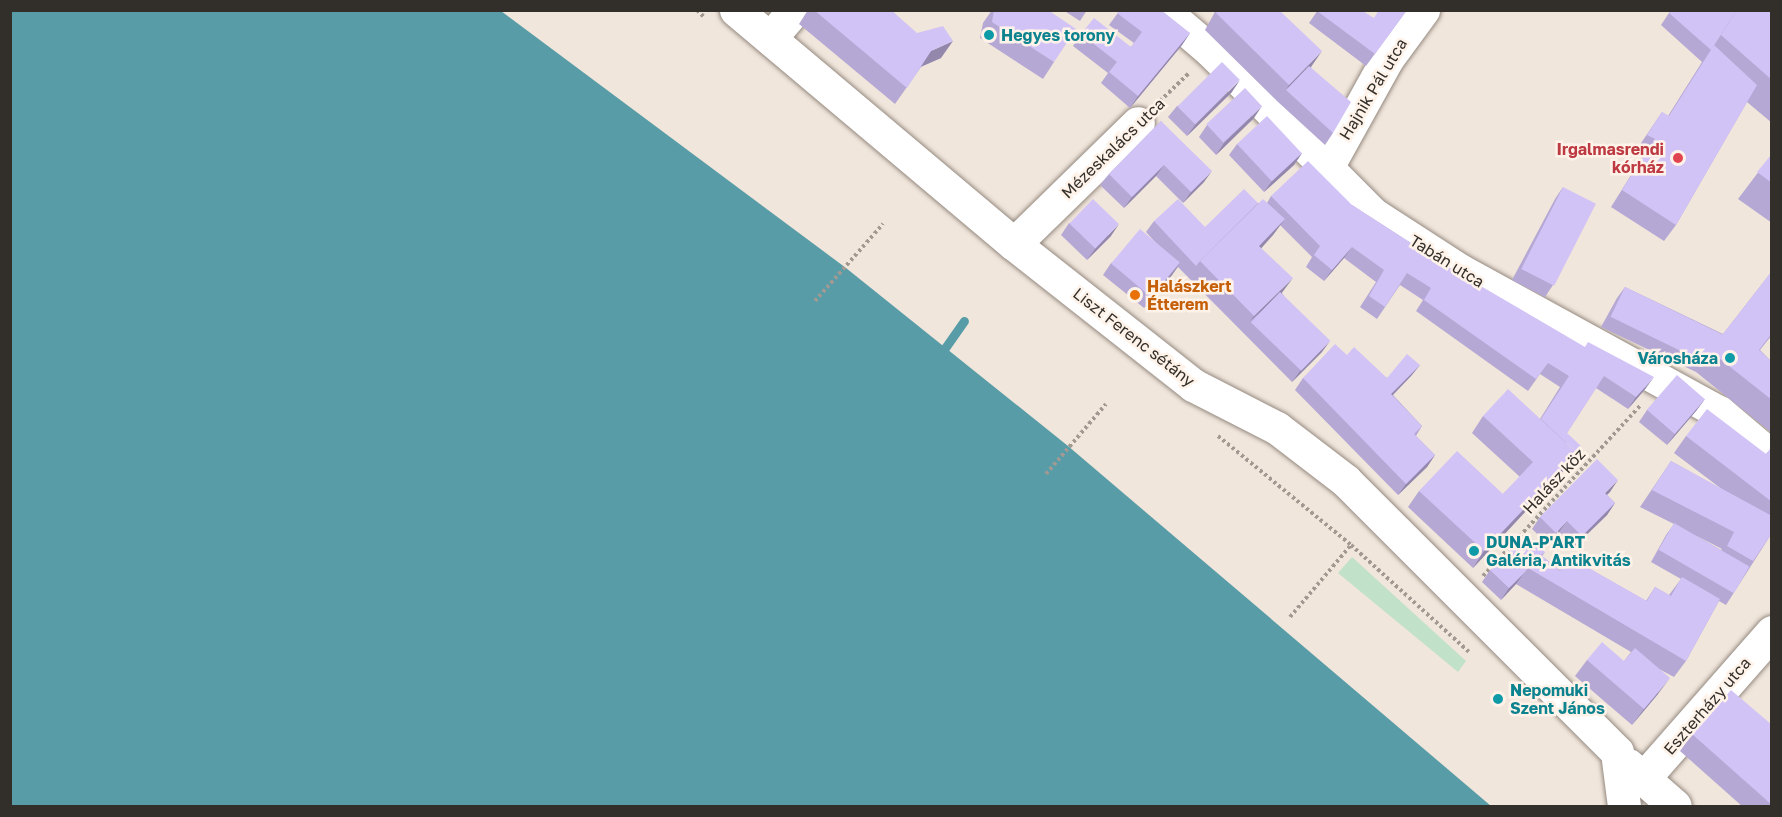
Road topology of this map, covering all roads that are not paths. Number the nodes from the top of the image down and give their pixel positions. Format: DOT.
graph roads {
  1 [pos="736,10"];
  2 [pos="794,10"];
  3 [pos="1162,10"];
  4 [pos="1423,10"];
  5 [pos="770,38"];
  6 [pos="1138,123"];
  7 [pos="1325,171"];
  8 [pos="1014,244"];
  9 [pos="1772,457"];
  10 [pos="1772,633"];
  11 [pos="1617,752"];
  12 [pos="1642,780"];
  13 [pos="1624,807"];
  14 [pos="1675,807"];
  1 -- 5 [label="street, Liszt Ferenc sétány"];
  2 -- 5 [label="street"];
  3 -- 7 [label="street, Tabán utca"];
  4 -- 7 [label="street, Hajnik Pál utca"];
  5 -- 8 [label="street, Liszt Ferenc sétány"];
  6 -- 8 [label="street, Mézeskalács utca"];
  7 -- 9 [label="street, Tabán utca"];
  8 -- 11 [label="street, Liszt Ferenc sétány"];
  10 -- 12 [label="street, Eszterházy utca"];
  11 -- 12 [label="street, Liszt Ferenc sétány"];
  11 -- 13 [label="street"];
  12 -- 14 [label="street, Liszt Ferenc sétány"];
}
